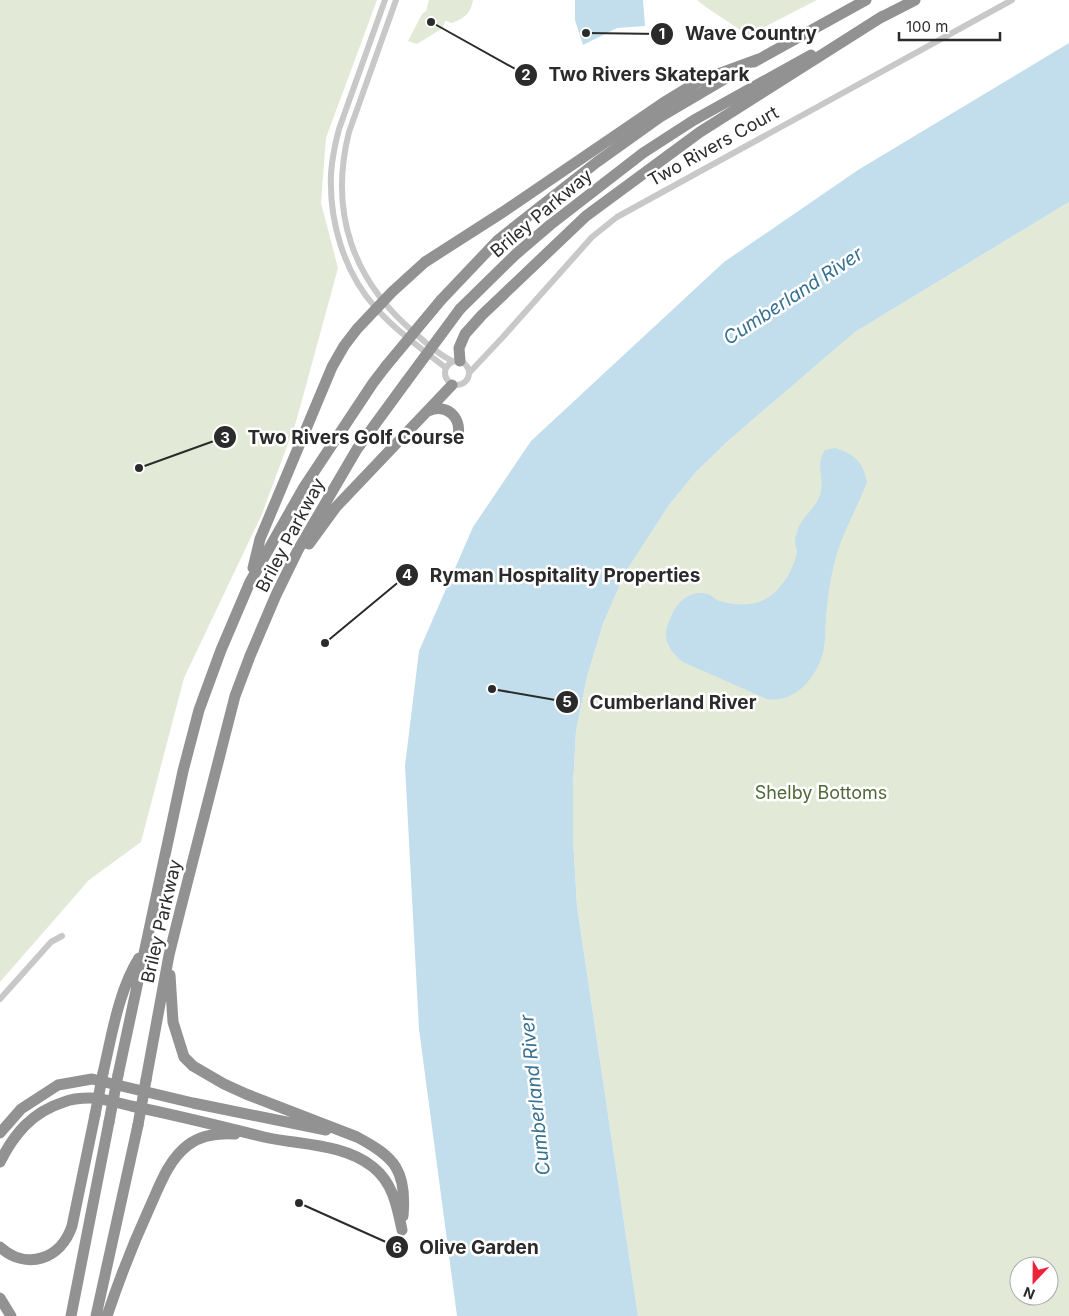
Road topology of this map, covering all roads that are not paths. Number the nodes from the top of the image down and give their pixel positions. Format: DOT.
graph roads {
  1 [pos="385,0"];
  2 [pos="396,0"];
  3 [pos="866,0"];
  4 [pos="915,0"];
  5 [pos="1012,0"];
  6 [pos="883,16"];
  7 [pos="760,59"];
  8 [pos="380,305"];
  9 [pos="487,352"];
  10 [pos="459,362"];
  11 [pos="446,368"];
  12 [pos="470,372"];
  13 [pos="452,384"];
  14 [pos="426,412"];
  15 [pos="458,436"];
  16 [pos="250,582"];
  17 [pos="262,628"];
  18 [pos="62,936"];
  19 [pos="143,953"];
  20 [pos="169,956"];
  21 [pos="0,999"];
  22 [pos="0,1133"];
  23 [pos="267,1137"];
  24 [pos="357,1137"];
  25 [pos="383,1154"];
  26 [pos="0,1162"];
  27 [pos="373,1167"];
  28 [pos="0,1247"];
  29 [pos="0,1298"];
  30 [pos="11,1316"];
  31 [pos="71,1316"];
  32 [pos="96,1316"];
  33 [pos="107,1316"];
  1 -- 8 [label="street"];
  2 -- 8 [label="street"];
  3 -- 7 [label="highway, Briley Parkway"];
  4 -- 6 [label="highway, Briley Parkway"];
  5 -- 9 [label="street, Two Rivers Court"];
  6 -- 10 [label="highway"];
  6 -- 17 [label="highway, Briley Parkway, bridge"];
  7 -- 8 [label="highway"];
  7 -- 16 [label="highway, Briley Parkway, bridge"];
  8 -- 10 [label="street"];
  8 -- 11 [label="street"];
  8 -- 16 [label="highway"];
  9 -- 10 [label="street"];
  9 -- 12 [label="street, Two Rivers Court"];
  10 -- 11 [label="street"];
  10 -- 12 [label="street"];
  11 -- 13 [label="street"];
  12 -- 13 [label="street"];
  13 -- 14 [label="highway"];
  14 -- 15 [label="highway"];
  14 -- 17 [label="highway"];
  16 -- 19 [label="highway, Briley Parkway"];
  17 -- 20 [label="highway, Briley Parkway"];
  18 -- 21 [label="street"];
  19 -- 28 [label="highway, bridge"];
  19 -- 31 [label="highway, Briley Parkway, bridge"];
  20 -- 24 [label="highway"];
  20 -- 32 [label="highway, Briley Parkway, bridge"];
  22 -- 24 [label="highway"];
  23 -- 26 [label="highway"];
  23 -- 27 [label="highway"];
  23 -- 33 [label="highway"];
  24 -- 25 [label="highway"];
  25 -- 27 [label="highway"];
  25 -- 27 [label="highway"];
  29 -- 30 [label="highway"];
}
